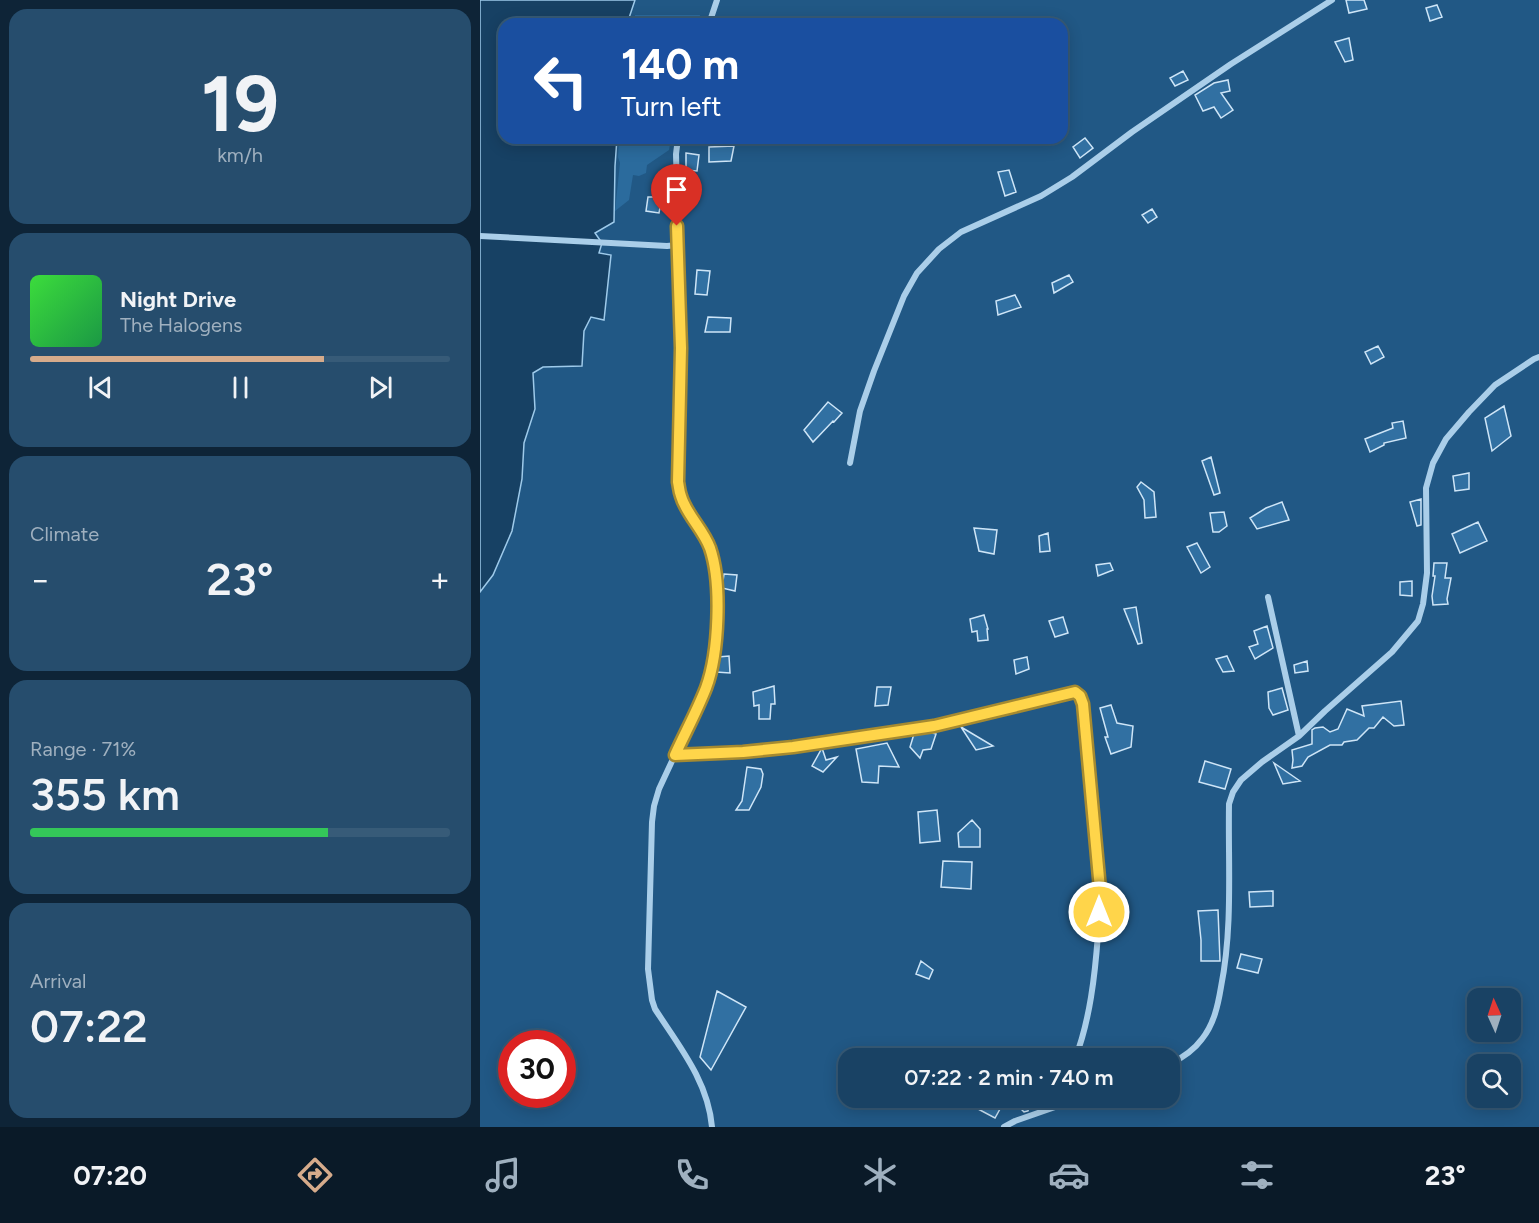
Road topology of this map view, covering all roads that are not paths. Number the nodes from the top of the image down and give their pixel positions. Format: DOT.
graph roads {
  1 [pos="717,0"];
  2 [pos="1332,0"];
  3 [pos="711,18"];
  4 [pos="677,144"];
  5 [pos="480,236"];
  6 [pos="677,245"];
  7 [pos="1539,357"];
  8 [pos="850,463"];
  9 [pos="1268,597"];
  10 [pos="1299,736"];
  11 [pos="675,755"];
  12 [pos="1078,1048"];
  13 [pos="1180,1059"];
  14 [pos="1054,1108"];
  15 [pos="712,1127"];
  16 [pos="1004,1127"];
  1 -- 3 [label="street"];
  2 -- 8 [label="street"];
  4 -- 6 [label="street"];
  5 -- 6 [label="street"];
  6 -- 11 [label="street"];
  7 -- 10 [label="street"];
  9 -- 10 [label="street"];
  10 -- 13 [label="street"];
  11 -- 12 [label="street"];
  11 -- 15 [label="street"];
  14 -- 16 [label="street"];
}
